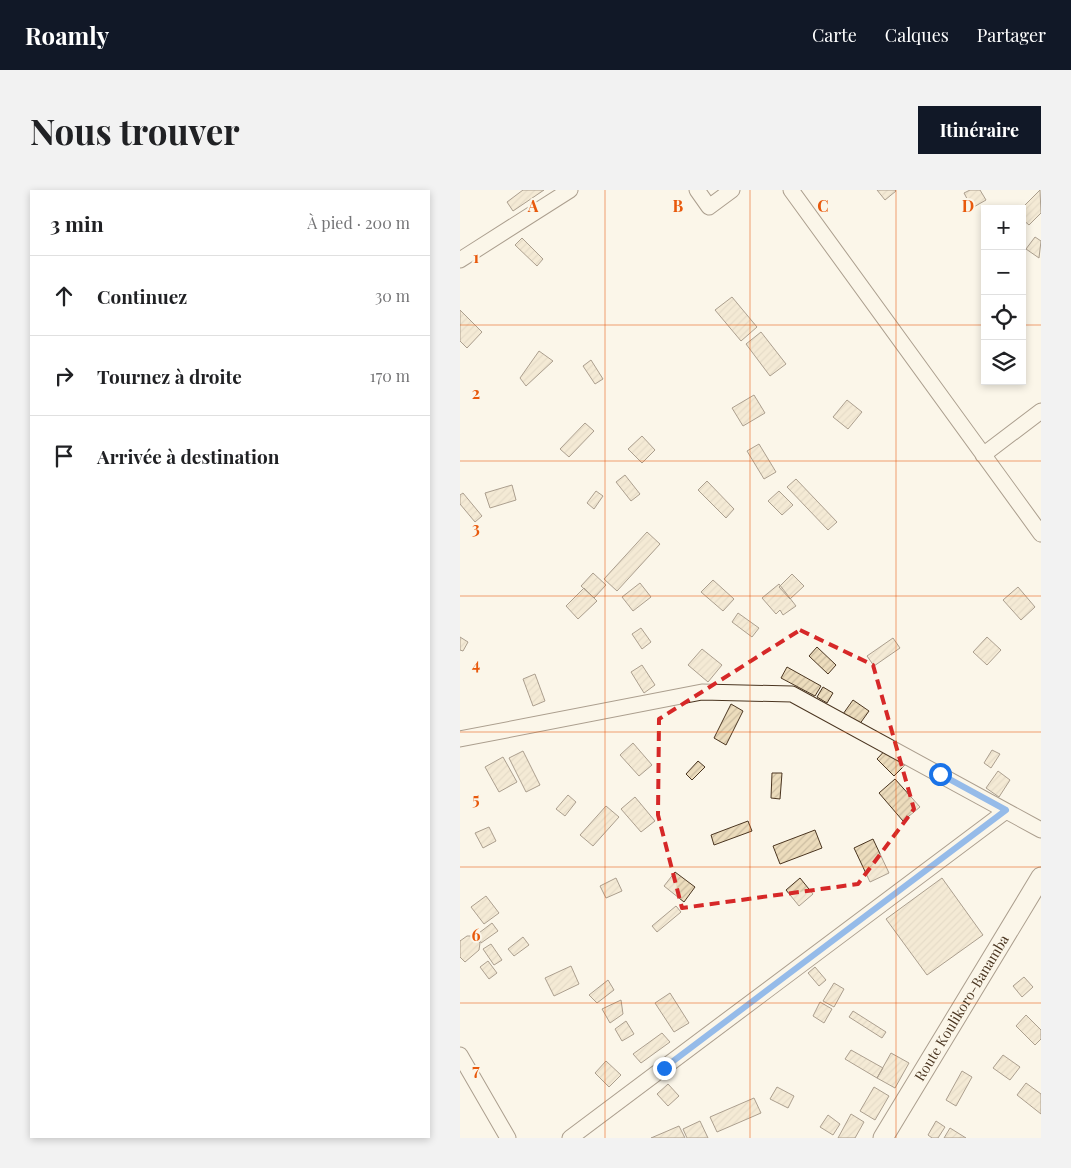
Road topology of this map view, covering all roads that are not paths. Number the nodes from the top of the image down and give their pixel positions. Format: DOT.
graph roads {
  1 [pos="570,190"];
  2 [pos="697,190"];
  3 [pos="732,190"];
  4 [pos="791,190"];
  5 [pos="463,252"];
  6 [pos="1041,411"];
  7 [pos="983,455"];
  8 [pos="1041,534"];
  9 [pos="460,739"];
  10 [pos="1006,810"];
  11 [pos="1041,830"];
  12 [pos="1041,877"];
  13 [pos="460,1055"];
  14 [pos="508,1138"];
  15 [pos="570,1138"];
  16 [pos="883,1138"];
  1 -- 5 [label="street"];
  2 -- 3 [label="street"];
  4 -- 7 [label="street"];
  6 -- 7 [label="street"];
  7 -- 8 [label="street"];
  9 -- 10 [label="street"];
  10 -- 11 [label="street"];
  10 -- 15 [label="street"];
  12 -- 16 [label="street, Route Koulikoro-Banamba"];
  13 -- 14 [label="street"];
}
